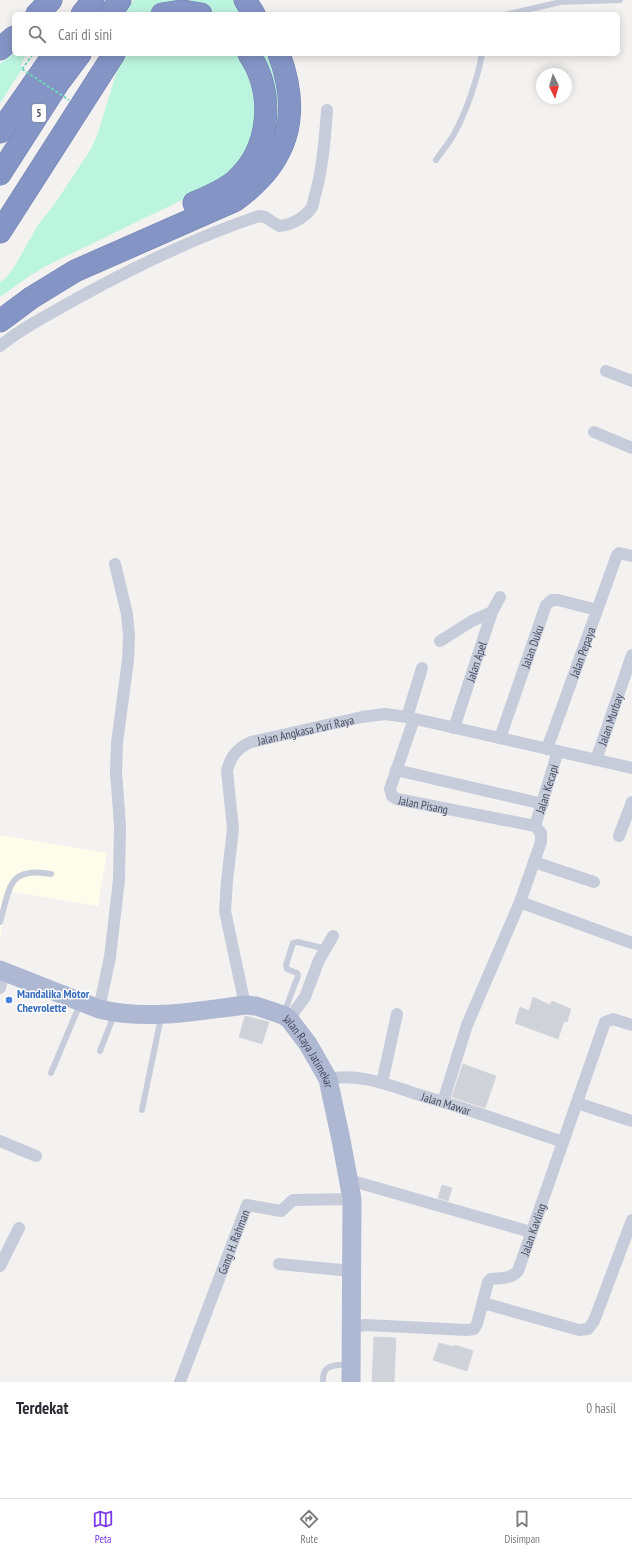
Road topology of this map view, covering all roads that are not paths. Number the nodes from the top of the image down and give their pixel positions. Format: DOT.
graph roads {
  1 [pos="31,0"];
  2 [pos="51,0"];
  3 [pos="93,0"];
  4 [pos="120,0"];
  5 [pos="245,0"];
  6 [pos="620,0"];
  7 [pos="25,12"];
  8 [pos="39,12"];
  9 [pos="84,12"];
  10 [pos="111,12"];
  11 [pos="175,12"];
  12 [pos="188,12"];
  13 [pos="253,12"];
  14 [pos="517,12"];
  15 [pos="12,39"];
  16 [pos="0,49"];
  17 [pos="53,56"];
  18 [pos="78,56"];
  19 [pos="113,56"];
  20 [pos="250,56"];
  21 [pos="280,56"];
  22 [pos="482,56"];
  23 [pos="327,110"];
  24 [pos="0,132"];
  25 [pos="436,160"];
  26 [pos="0,174"];
  27 [pos="0,232"];
  28 [pos="0,304"];
  29 [pos="0,321"];
  30 [pos="0,346"];
  31 [pos="606,372"];
  32 [pos="632,381"];
  33 [pos="594,432"];
  34 [pos="632,448"];
  35 [pos="632,556"];
  36 [pos="115,564"];
  37 [pos="500,597"];
  38 [pos="597,610"];
  39 [pos="492,612"];
  40 [pos="440,641"];
  41 [pos="632,655"];
  42 [pos="422,668"];
  43 [pos="410,718"];
  44 [pos="454,728"];
  45 [pos="500,738"];
  46 [pos="553,750"];
  47 [pos="596,760"];
  48 [pos="632,768"];
  49 [pos="396,770"];
  50 [pos="632,802"];
  51 [pos="543,804"];
  52 [pos="535,826"];
  53 [pos="619,836"];
  54 [pos="534,862"];
  55 [pos="51,874"];
  56 [pos="594,882"];
  57 [pos="520,902"];
  58 [pos="0,922"];
  59 [pos="333,936"];
  60 [pos="632,943"];
  61 [pos="326,949"];
  62 [pos="1,976"];
  63 [pos="80,1002"];
  64 [pos="245,1005"];
  65 [pos="107,1012"];
  66 [pos="397,1014"];
  67 [pos="161,1015"];
  68 [pos="286,1017"];
  69 [pos="632,1025"];
  70 [pos="100,1051"];
  71 [pos="51,1073"];
  72 [pos="328,1079"];
  73 [pos="382,1083"];
  74 [pos="443,1102"];
  75 [pos="577,1103"];
  76 [pos="142,1110"];
  77 [pos="632,1121"];
  78 [pos="0,1141"];
  79 [pos="563,1142"];
  80 [pos="36,1156"];
  81 [pos="349,1180"];
  82 [pos="352,1199"];
  83 [pos="632,1220"];
  84 [pos="19,1228"];
  85 [pos="532,1232"];
  86 [pos="279,1264"];
  87 [pos="0,1266"];
  88 [pos="352,1271"];
  89 [pos="483,1303"];
  90 [pos="352,1327"];
  91 [pos="351,1373"];
  92 [pos="180,1382"];
  93 [pos="323,1382"];
  1 -- 7 [label="highway"];
  2 -- 8 [label="highway"];
  3 -- 9 [label="highway"];
  4 -- 10 [label="highway"];
  5 -- 13 [label="highway"];
  6 -- 14 [label="lane"];
  11 -- 12 [label="highway"];
  15 -- 16 [label="highway"];
  17 -- 24 [label="highway, 5"];
  18 -- 26 [label="highway, 5"];
  19 -- 27 [label="highway"];
  20 -- 28 [label="highway"];
  21 -- 29 [label="highway"];
  22 -- 25 [label="lane"];
  23 -- 30 [label="street"];
  31 -- 32 [label="street"];
  33 -- 34 [label="street"];
  35 -- 38 [label="street, Jalan Pepaya"];
  36 -- 65 [label="street"];
  37 -- 39 [label="street, Jalan Apel"];
  38 -- 45 [label="street, Jalan Duku"];
  38 -- 46 [label="street, Jalan Pepaya"];
  39 -- 40 [label="street"];
  39 -- 44 [label="street, Jalan Apel"];
  41 -- 47 [label="street, Jalan Murbay"];
  42 -- 43 [label="street, Jalan Pisang"];
  43 -- 44 [label="street, Jalan Angkasa Puri Raya"];
  43 -- 49 [label="street, Jalan Pisang"];
  43 -- 64 [label="street, Jalan Angkasa Puri Raya"];
  44 -- 45 [label="street, Jalan Angkasa Puri Raya"];
  45 -- 46 [label="street, Jalan Angkasa Puri Raya"];
  46 -- 47 [label="street, Jalan Angkasa Puri Raya"];
  46 -- 51 [label="street, Jalan Kecapi"];
  47 -- 48 [label="street, Jalan Angkasa Puri Raya"];
  49 -- 51 [label="street"];
  49 -- 52 [label="street, Jalan Pisang"];
  50 -- 53 [label="street"];
  51 -- 52 [label="street, Jalan Kecapi"];
  52 -- 54 [label="street"];
  54 -- 56 [label="street"];
  54 -- 57 [label="street"];
  55 -- 58 [label="lane"];
  57 -- 60 [label="street"];
  57 -- 74 [label="street"];
  59 -- 61 [label="street"];
  61 -- 68 [label="street"];
  61 -- 68 [label="lane"];
  62 -- 63 [label="main road, Jalan Raya Jatimekar"];
  63 -- 65 [label="main road, Jalan Raya Jatimekar"];
  63 -- 71 [label="lane"];
  64 -- 67 [label="main road, Jalan Raya Jatimekar"];
  64 -- 68 [label="main road, Jalan Raya Jatimekar"];
  65 -- 67 [label="main road, Jalan Raya Jatimekar"];
  65 -- 70 [label="lane"];
  66 -- 73 [label="street"];
  67 -- 76 [label="lane"];
  68 -- 72 [label="main road, Jalan Raya Jatimekar"];
  69 -- 75 [label="street, Jalan Kavling"];
  72 -- 73 [label="street, Jalan Mawar"];
  72 -- 81 [label="main road, Jalan Raya Jatimekar"];
  73 -- 74 [label="street, Jalan Mawar"];
  74 -- 79 [label="street, Jalan Mawar"];
  75 -- 77 [label="street"];
  75 -- 79 [label="street, Jalan Kavling"];
  78 -- 80 [label="street"];
  79 -- 85 [label="street, Jalan Kavling"];
  81 -- 82 [label="main road, Jalan Raya Jatimekar"];
  81 -- 85 [label="street"];
  82 -- 88 [label="main road, Jalan Raya Jatimekar"];
  82 -- 92 [label="street, Gang H. Rahman"];
  83 -- 89 [label="street"];
  84 -- 87 [label="street"];
  85 -- 89 [label="street, Jalan Kavling"];
  86 -- 88 [label="street"];
  88 -- 90 [label="main road, Jalan Raya Jatimekar"];
  89 -- 90 [label="street, Jalan Kavling"];
  90 -- 91 [label="main road, Jalan Raya Jatimekar"];
  91 -- 93 [label="lane"];
}
